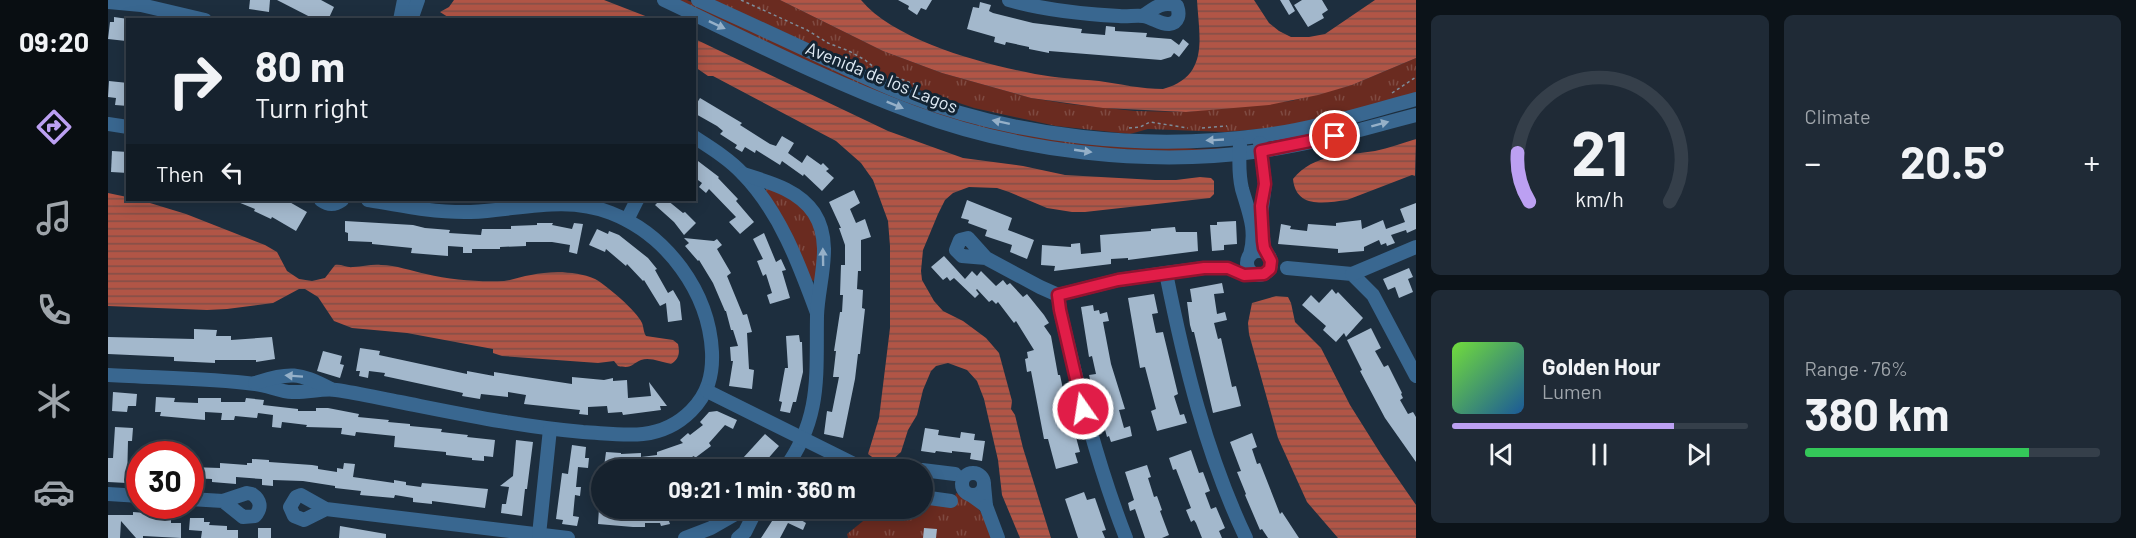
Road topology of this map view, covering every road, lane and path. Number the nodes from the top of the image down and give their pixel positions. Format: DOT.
graph roads {
  1 [pos="404,0"];
  2 [pos="418,0"];
  3 [pos="664,0"];
  4 [pos="698,0"];
  5 [pos="741,0"];
  6 [pos="1009,0"];
  7 [pos="108,2"];
  8 [pos="1143,16"];
  9 [pos="197,18"];
  10 [pos="400,18"];
  11 [pos="412,18"];
  12 [pos="828,43"];
  13 [pos="826,48"];
  14 [pos="864,65"];
  15 [pos="894,76"];
  16 [pos="1416,77"];
  17 [pos="920,86"];
  18 [pos="1397,94"];
  19 [pos="1416,99"];
  20 [pos="1416,115"];
  21 [pos="108,124"];
  22 [pos="1230,126"];
  23 [pos="126,127"];
  24 [pos="1121,128"];
  25 [pos="1190,128"];
  26 [pos="1196,128"];
  27 [pos="1259,135"];
  28 [pos="696,138"];
  29 [pos="1241,138"];
  30 [pos="1261,151"];
  31 [pos="1240,154"];
  32 [pos="742,174"];
  33 [pos="323,201"];
  34 [pos="340,201"];
  35 [pos="374,201"];
  36 [pos="636,201"];
  37 [pos="627,220"];
  38 [pos="1416,247"];
  39 [pos="1269,257"];
  40 [pos="986,258"];
  41 [pos="1248,258"];
  42 [pos="1228,268"];
  43 [pos="1287,268"];
  44 [pos="1166,273"];
  45 [pos="1352,274"];
  46 [pos="1261,275"];
  47 [pos="1058,295"];
  48 [pos="817,315"];
  49 [pos="108,375"];
  50 [pos="1416,376"];
  51 [pos="707,391"];
  52 [pos="550,429"];
  53 [pos="802,438"];
  54 [pos="790,459"];
  55 [pos="844,459"];
  56 [pos="933,472"];
  57 [pos="963,477"];
  58 [pos="984,484"];
  59 [pos="108,494"];
  60 [pos="126,495"];
  61 [pos="971,495"];
  62 [pos="933,499"];
  63 [pos="204,500"];
  64 [pos="223,501"];
  65 [pos="951,501"];
  66 [pos="986,506"];
  67 [pos="326,509"];
  68 [pos="727,519"];
  69 [pos="752,519"];
  70 [pos="539,535"];
  71 [pos="568,538"];
  72 [pos="685,538"];
  73 [pos="738,538"];
  74 [pos="998,538"];
  75 [pos="1125,538"];
  76 [pos="1246,538"];
  1 -- 10 [label="street"];
  2 -- 11 [label="street"];
  3 -- 31 [label="street, Avenida de los Lagos, one-way"];
  29 -- 4 [label="street, Avenida de los Lagos, one-way"];
  5 -- 12 [label="path"];
  6 -- 8 [label="street"];
  7 -- 9 [label="street"];
  12 -- 13 [label="path"];
  12 -- 14 [label="path"];
  15 -- 17 [label="path"];
  16 -- 18 [label="path"];
  19 -- 27 [label="street, Avenida de los Lagos"];
  30 -- 20 [label="street, Avenida de los Lagos, one-way"];
  21 -- 23 [label="street"];
  22 -- 26 [label="path"];
  24 -- 25 [label="path"];
  27 -- 29 [label="street, Avenida de los Lagos"];
  27 -- 30 [label="street"];
  28 -- 32 [label="street"];
  29 -- 31 [label="street"];
  30 -- 31 [label="street, Avenida de los Lagos"];
  30 -- 39 [label="street"];
  31 -- 41 [label="street"];
  32 -- 48 [label="street"];
  48 -- 32 [label="street, one-way"];
  33 -- 34 [label="street"];
  35 -- 37 [label="street"];
  36 -- 37 [label="street"];
  37 -- 51 [label="street"];
  38 -- 45 [label="street"];
  39 -- 41 [label="street"];
  39 -- 43 [label="street"];
  39 -- 46 [label="street"];
  40 -- 47 [label="street"];
  41 -- 42 [label="street"];
  41 -- 46 [label="street"];
  42 -- 44 [label="street"];
  42 -- 46 [label="street"];
  43 -- 45 [label="street"];
  43 -- 46 [label="street"];
  44 -- 47 [label="street"];
  44 -- 76 [label="street"];
  45 -- 50 [label="street"];
  47 -- 75 [label="street"];
  48 -- 53 [label="street"];
  49 -- 52 [label="street"];
  51 -- 52 [label="street"];
  51 -- 53 [label="street"];
  52 -- 70 [label="street"];
  53 -- 54 [label="street"];
  53 -- 55 [label="street"];
  56 -- 57 [label="street"];
  57 -- 58 [label="street"];
  57 -- 61 [label="street"];
  58 -- 61 [label="street"];
  58 -- 66 [label="street"];
  59 -- 60 [label="street"];
  61 -- 66 [label="street"];
  62 -- 65 [label="street"];
  63 -- 64 [label="street"];
  66 -- 74 [label="street"];
  67 -- 70 [label="street"];
  68 -- 72 [label="street"];
  69 -- 73 [label="street"];
  70 -- 71 [label="street"];
}
